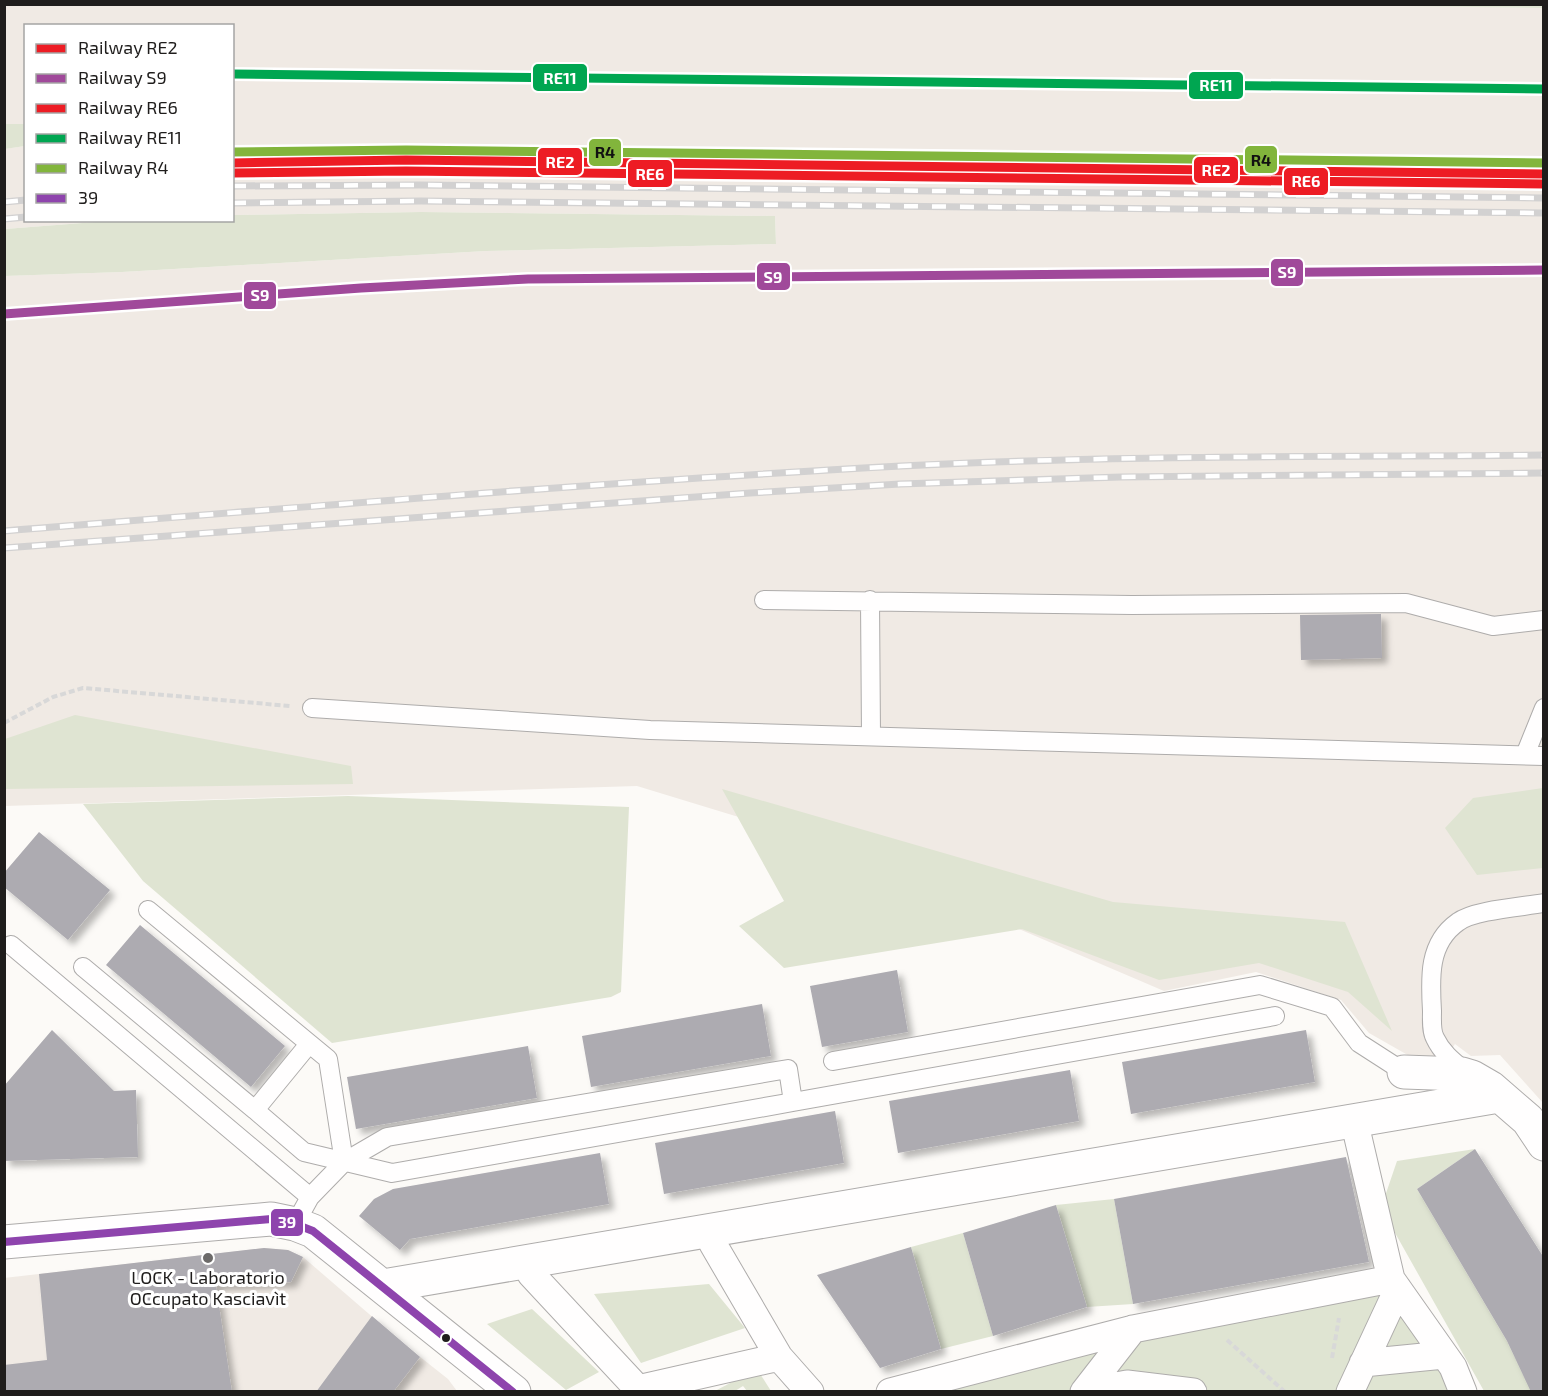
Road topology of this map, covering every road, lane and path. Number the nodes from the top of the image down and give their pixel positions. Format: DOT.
graph roads {
  1 [pos="764,600"];
  2 [pos="870,600"];
  3 [pos="1544,620"];
  4 [pos="312,708"];
  5 [pos="1544,708"];
  6 [pos="4,723"];
  7 [pos="872,736"];
  8 [pos="1534,755"];
  9 [pos="1544,903"];
  10 [pos="148,910"];
  11 [pos="11,945"];
  12 [pos="83,967"];
  13 [pos="1275,1016"];
  14 [pos="309,1044"];
  15 [pos="833,1061"];
  16 [pos="1404,1072"];
  17 [pos="1472,1077"];
  18 [pos="1499,1096"];
  19 [pos="793,1102"];
  20 [pos="255,1110"];
  21 [pos="1357,1133"];
  22 [pos="1544,1144"];
  23 [pos="344,1162"];
  24 [pos="302,1210"];
  25 [pos="4,1242"];
  26 [pos="712,1244"];
  27 [pos="531,1274"];
  28 [pos="1395,1284"];
  29 [pos="383,1286"];
  30 [pos="1344,1288"];
  31 [pos="1200,1316"];
  32 [pos="1132,1329"];
  33 [pos="1444,1355"];
  34 [pos="779,1357"];
  35 [pos="1363,1363"];
  36 [pos="1330,1368"];
  37 [pos="1137,1388"];
  38 [pos="638,1390"];
  39 [pos="514,1392"];
  40 [pos="810,1392"];
  41 [pos="890,1392"];
  42 [pos="1084,1392"];
  43 [pos="1193,1392"];
  44 [pos="1285,1392"];
  45 [pos="1350,1392"];
  46 [pos="1463,1392"];
  1 -- 2 [label="lane"];
  2 -- 3 [label="lane"];
  2 -- 7 [label="lane"];
  4 -- 6 [label="path"];
  4 -- 7 [label="lane"];
  5 -- 8 [label="lane"];
  7 -- 8 [label="lane"];
  9 -- 17 [label="lane"];
  10 -- 14 [label="lane"];
  11 -- 24 [label="lane"];
  12 -- 20 [label="lane"];
  13 -- 19 [label="lane"];
  14 -- 20 [label="lane"];
  14 -- 23 [label="lane"];
  15 -- 16 [label="lane"];
  16 -- 17 [label="street"];
  17 -- 18 [label="street"];
  18 -- 22 [label="street"];
  18 -- 29 [label="street"];
  19 -- 23 [label="lane"];
  19 -- 23 [label="lane"];
  20 -- 23 [label="lane"];
  21 -- 28 [label="street"];
  23 -- 24 [label="lane"];
  24 -- 25 [label="street"];
  24 -- 29 [label="street"];
  26 -- 34 [label="street"];
  27 -- 38 [label="street"];
  28 -- 30 [label="street"];
  28 -- 33 [label="street"];
  28 -- 35 [label="street"];
  29 -- 39 [label="street"];
  30 -- 31 [label="street"];
  30 -- 36 [label="path"];
  31 -- 32 [label="street"];
  31 -- 44 [label="path"];
  32 -- 41 [label="street"];
  32 -- 42 [label="street"];
  33 -- 35 [label="street"];
  33 -- 46 [label="street"];
  34 -- 38 [label="street"];
  34 -- 40 [label="street"];
  35 -- 45 [label="street"];
  37 -- 42 [label="street"];
  37 -- 43 [label="street"];
}
